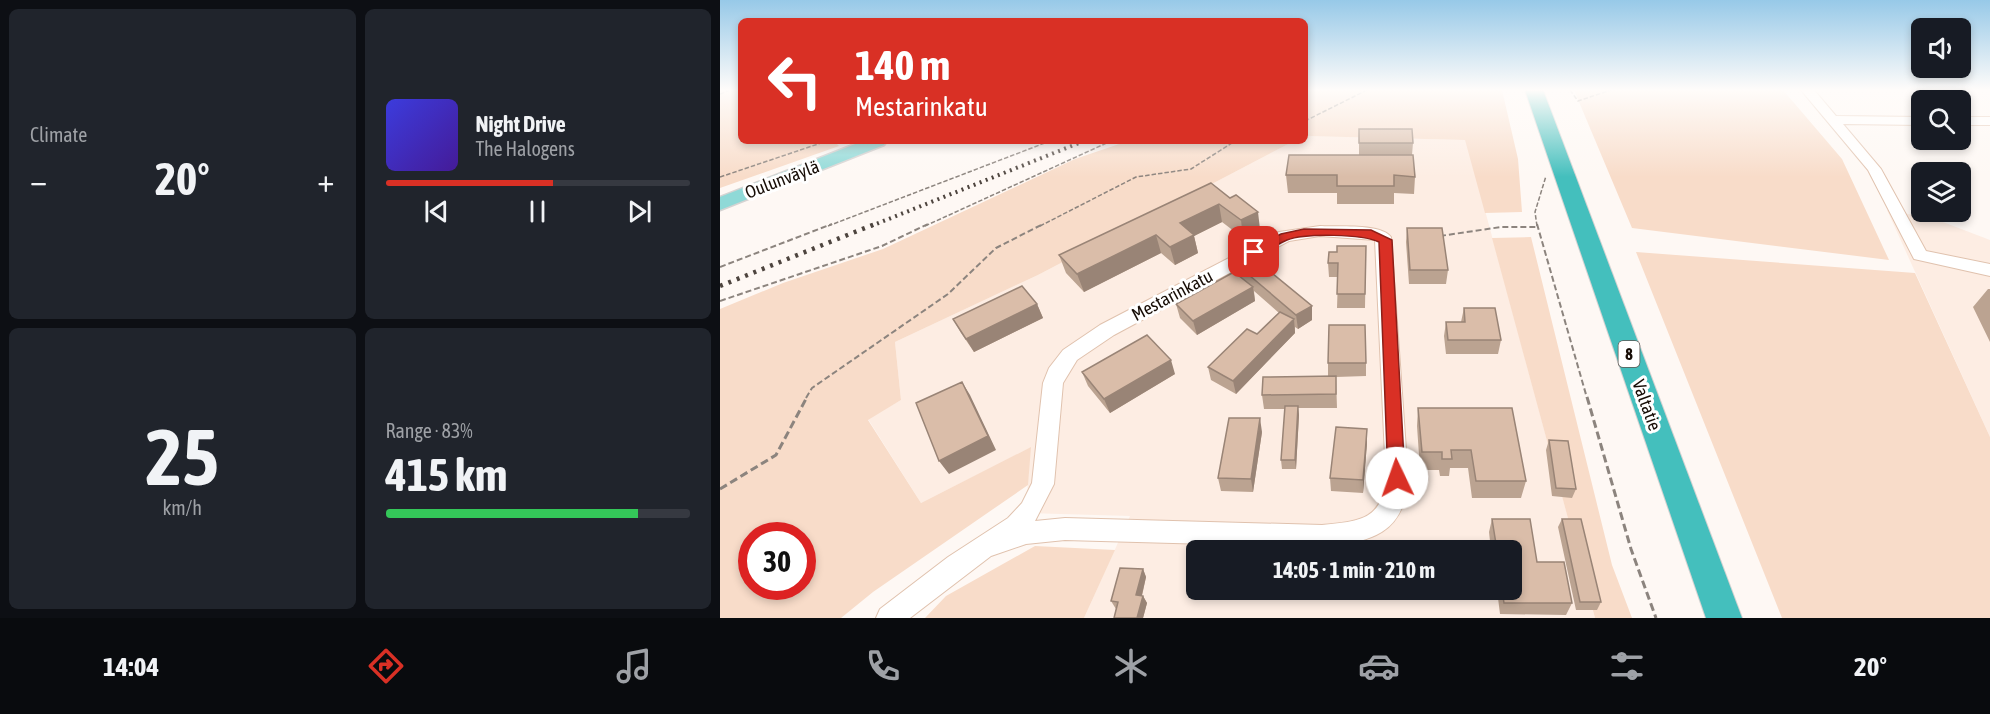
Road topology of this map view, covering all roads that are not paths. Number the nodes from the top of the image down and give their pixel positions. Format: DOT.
graph roads {
  1 [pos="1544,119"];
  2 [pos="1834,120"];
  3 [pos="1911,121"];
  4 [pos="1971,121"];
  5 [pos="1990,121"];
  6 [pos="870,144"];
  7 [pos="720,204"];
  8 [pos="1990,270"];
  9 [pos="991,545"];
  10 [pos="889,618"];
  11 [pos="1724,618"];
  1 -- 11 [label="highway, Valtatie / 8"];
  2 -- 3 [label="street"];
  2 -- 8 [label="street"];
  4 -- 5 [label="street"];
  6 -- 7 [label="main road, Oulunväylä"];
  9 -- 9 [label="street, Mestarinkatu"];
  9 -- 10 [label="street, Mestarinkatu"];
}
